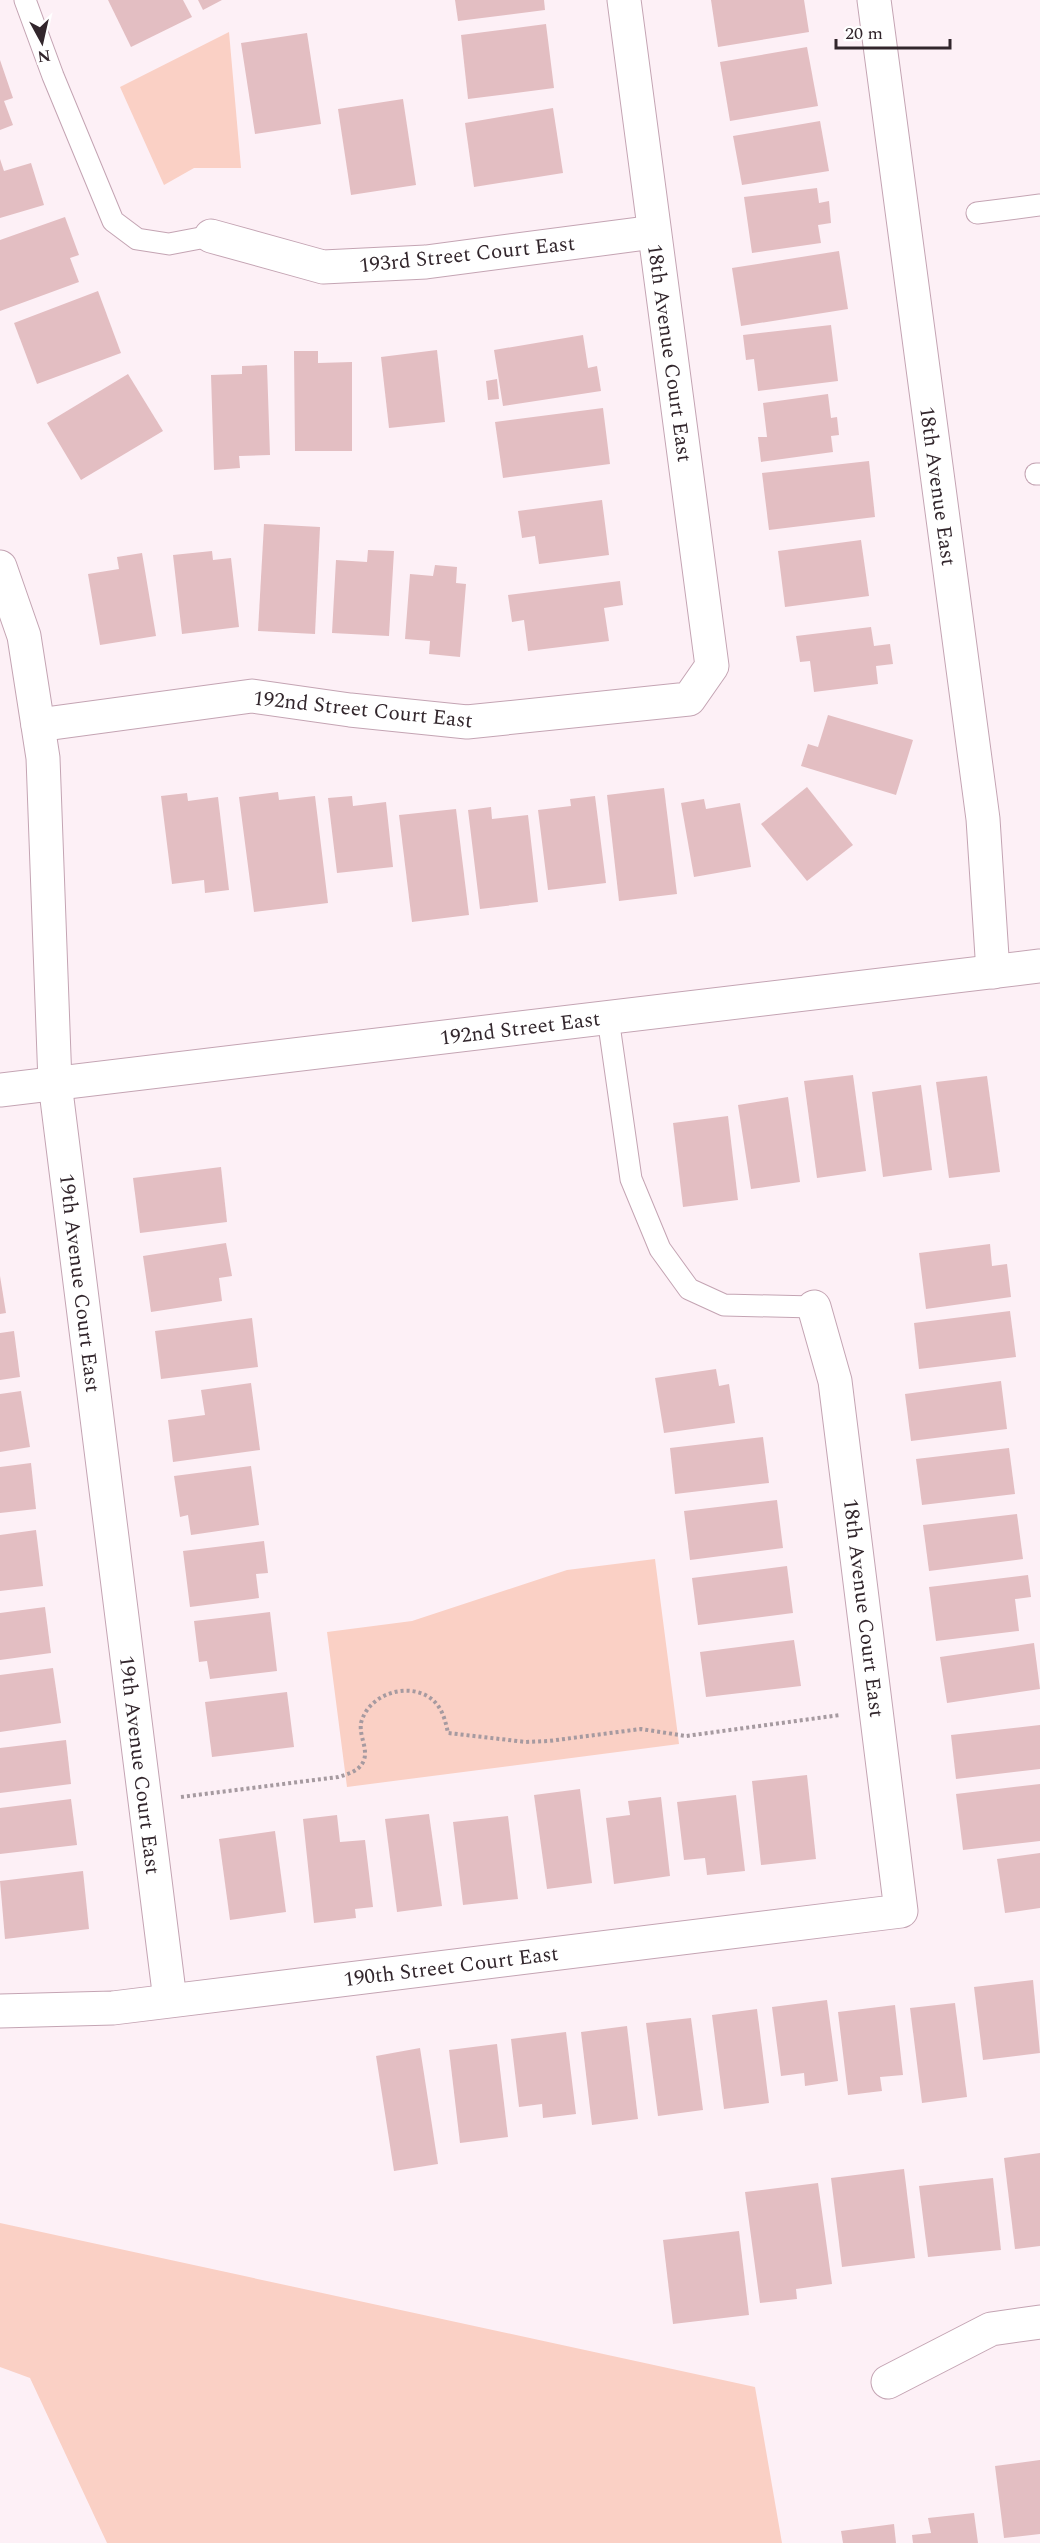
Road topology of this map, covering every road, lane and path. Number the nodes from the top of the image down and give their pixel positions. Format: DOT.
graph roads {
  1 [pos="26,0"];
  2 [pos="624,0"];
  3 [pos="874,0"];
  4 [pos="1040,205"];
  5 [pos="977,213"];
  6 [pos="654,232"];
  7 [pos="211,236"];
  8 [pos="0,567"];
  9 [pos="689,699"];
  10 [pos="38,725"];
  11 [pos="1040,966"];
  12 [pos="993,972"];
  13 [pos="608,1018"];
  14 [pos="55,1083"];
  15 [pos="0,1090"];
  16 [pos="814,1306"];
  17 [pos="876,1710"];
  18 [pos="145,1801"];
  19 [pos="901,1911"];
  20 [pos="170,2000"];
  21 [pos="0,2011"];
  22 [pos="1040,2322"];
  23 [pos="888,2382"];
  1 -- 7 [label="lane"];
  2 -- 6 [label="street, 18th Avenue Court East"];
  3 -- 12 [label="street, 18th Avenue East"];
  4 -- 5 [label="lane"];
  6 -- 7 [label="street, 193rd Street Court East"];
  6 -- 9 [label="street, 18th Avenue Court East"];
  8 -- 10 [label="street, 19th Avenue Court East"];
  9 -- 10 [label="street, 192nd Street Court East"];
  10 -- 14 [label="street, 19th Avenue Court East"];
  11 -- 12 [label="street, 192nd Street East"];
  12 -- 13 [label="street, 192nd Street East"];
  13 -- 14 [label="street, 192nd Street East"];
  13 -- 16 [label="lane"];
  14 -- 15 [label="street, 192nd Street East"];
  14 -- 18 [label="street, 19th Avenue Court East"];
  16 -- 17 [label="street, 18th Avenue Court East"];
  17 -- 18 [label="path"];
  17 -- 19 [label="street, 18th Avenue Court East"];
  18 -- 20 [label="street, 19th Avenue Court East"];
  19 -- 20 [label="street, 190th Street Court East"];
  20 -- 21 [label="street, 190th Street Court East"];
  22 -- 23 [label="street"];
}
